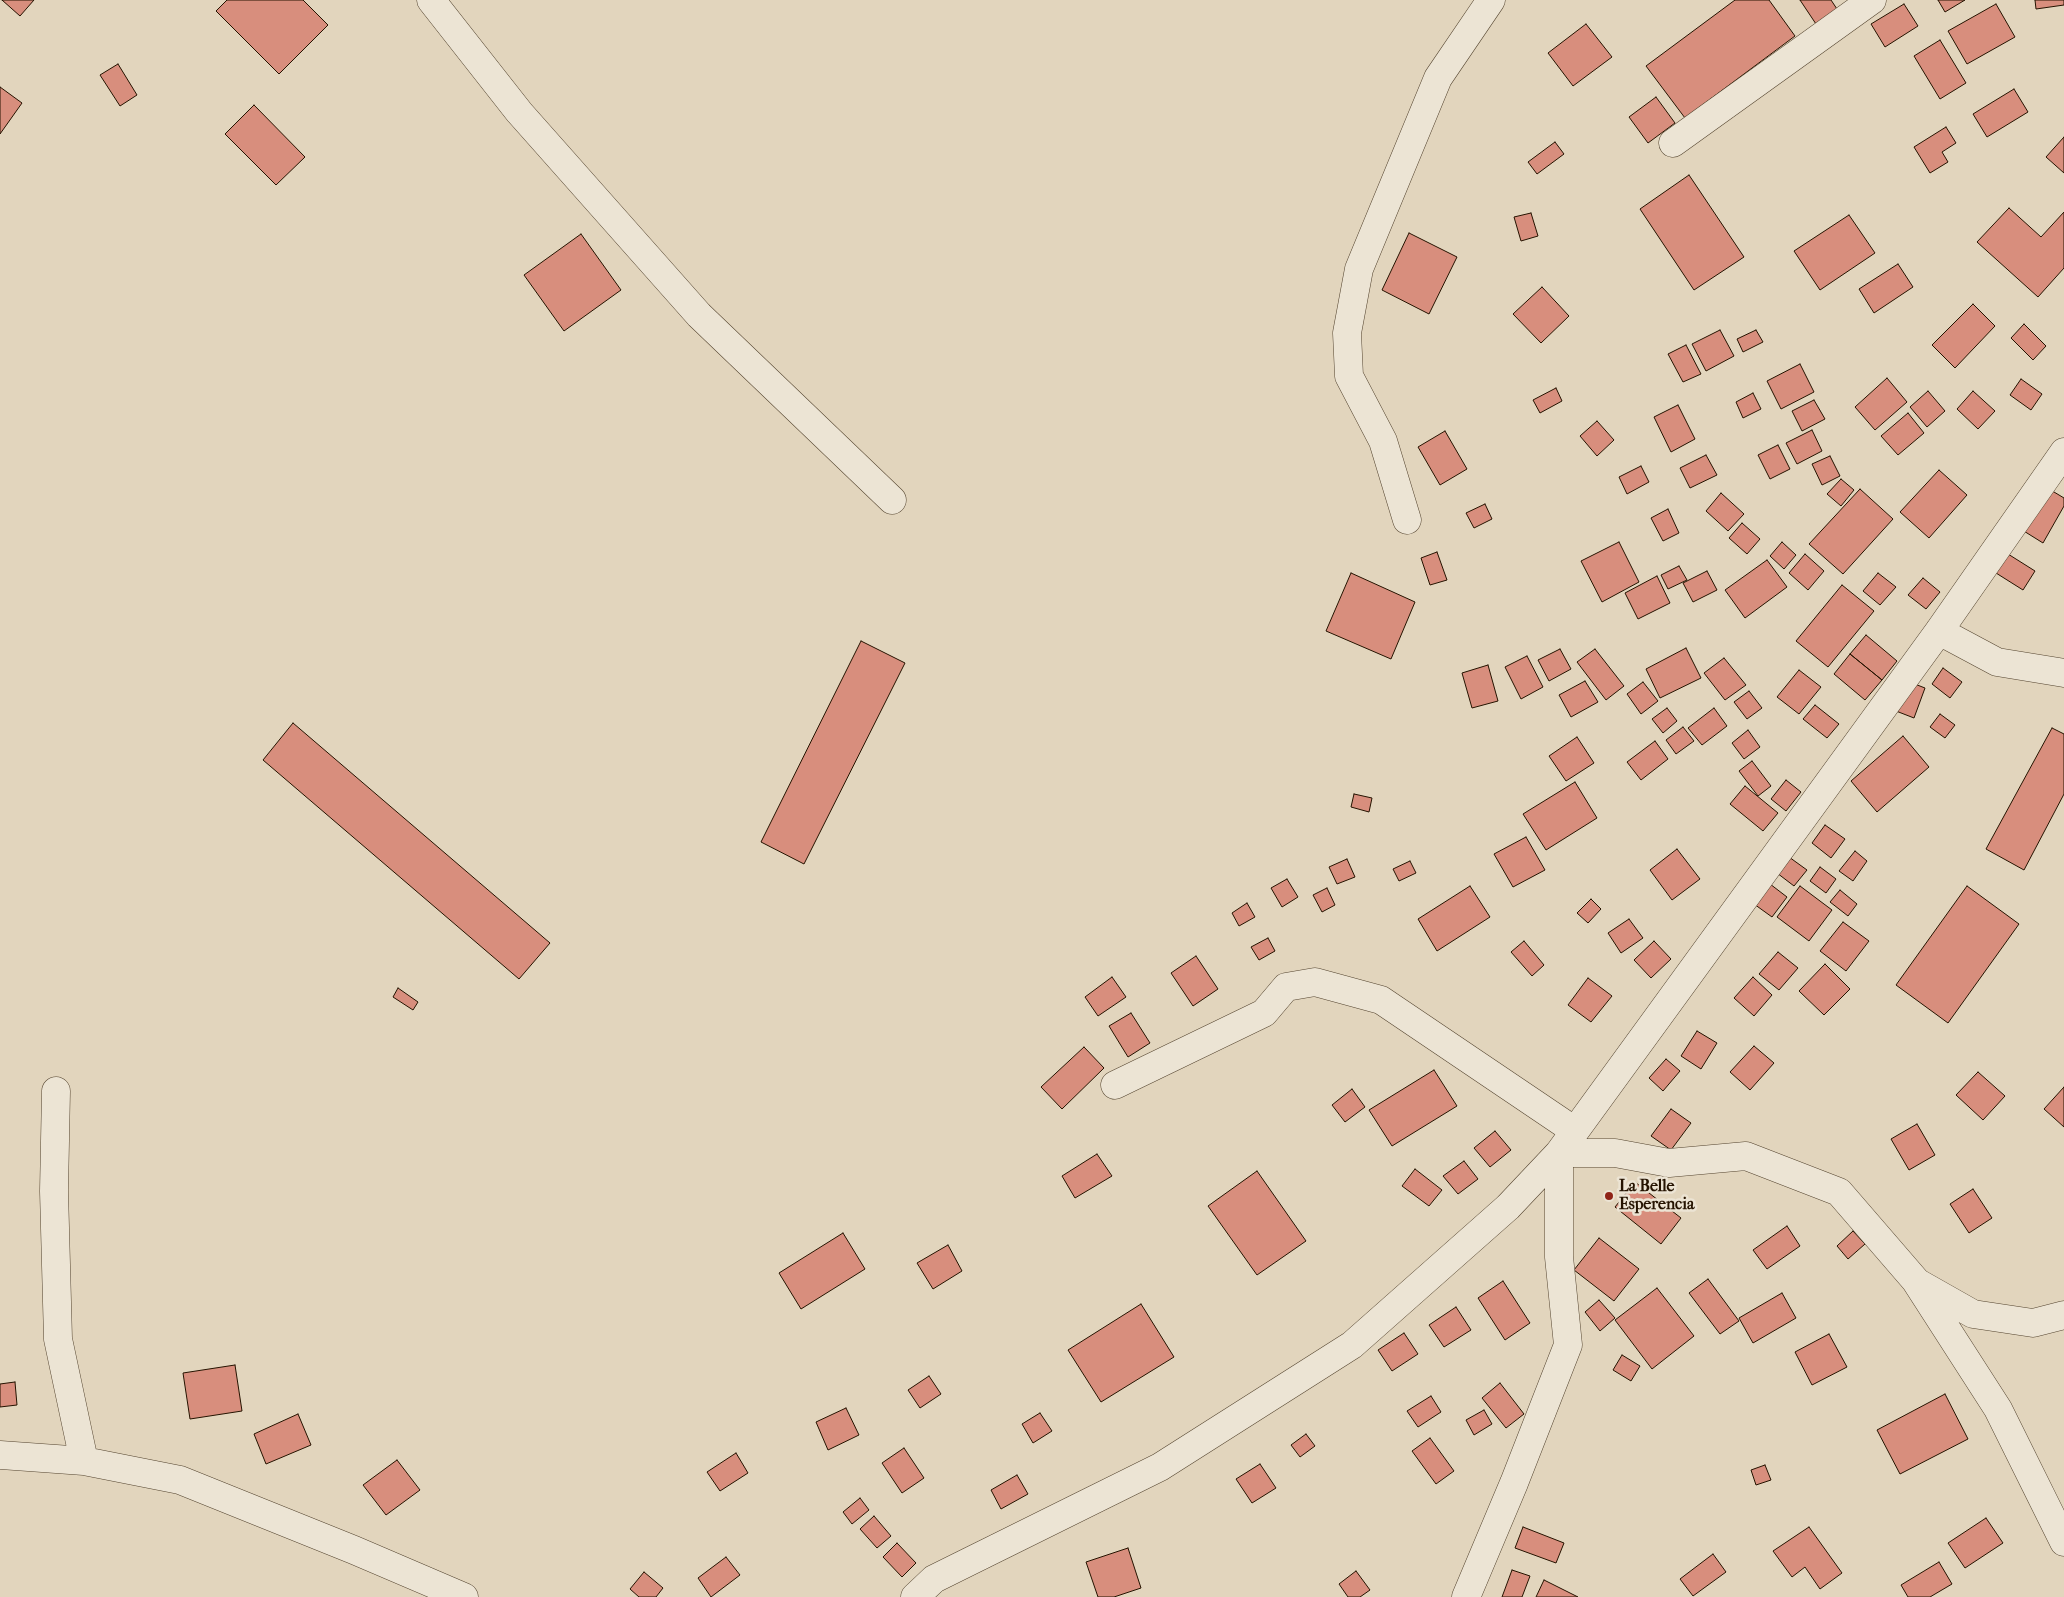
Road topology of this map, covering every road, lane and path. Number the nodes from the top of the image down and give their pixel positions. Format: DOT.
graph roads {
  1 [pos="430,0"];
  2 [pos="1491,0"];
  3 [pos="1872,0"];
  4 [pos="1673,143"];
  5 [pos="2064,452"];
  6 [pos="892,500"];
  7 [pos="1407,520"];
  8 [pos="1939,631"];
  9 [pos="2064,673"];
  10 [pos="1115,1085"];
  11 [pos="56,1091"];
  12 [pos="1575,1131"];
  13 [pos="1559,1153"];
  14 [pos="1915,1280"];
  15 [pos="2064,1315"];
  16 [pos="0,1455"];
  17 [pos="84,1461"];
  18 [pos="2064,1542"];
  19 [pos="464,1597"];
  20 [pos="915,1597"];
  21 [pos="1466,1597"];
  1 -- 6 [label="street"];
  2 -- 7 [label="street"];
  3 -- 4 [label="street"];
  5 -- 8 [label="street"];
  8 -- 9 [label="street"];
  8 -- 12 [label="street"];
  10 -- 12 [label="street"];
  11 -- 17 [label="street"];
  12 -- 13 [label="street"];
  13 -- 14 [label="street"];
  13 -- 20 [label="street"];
  13 -- 21 [label="street"];
  14 -- 15 [label="street"];
  14 -- 18 [label="street"];
  16 -- 17 [label="street"];
  17 -- 19 [label="street"];
}
